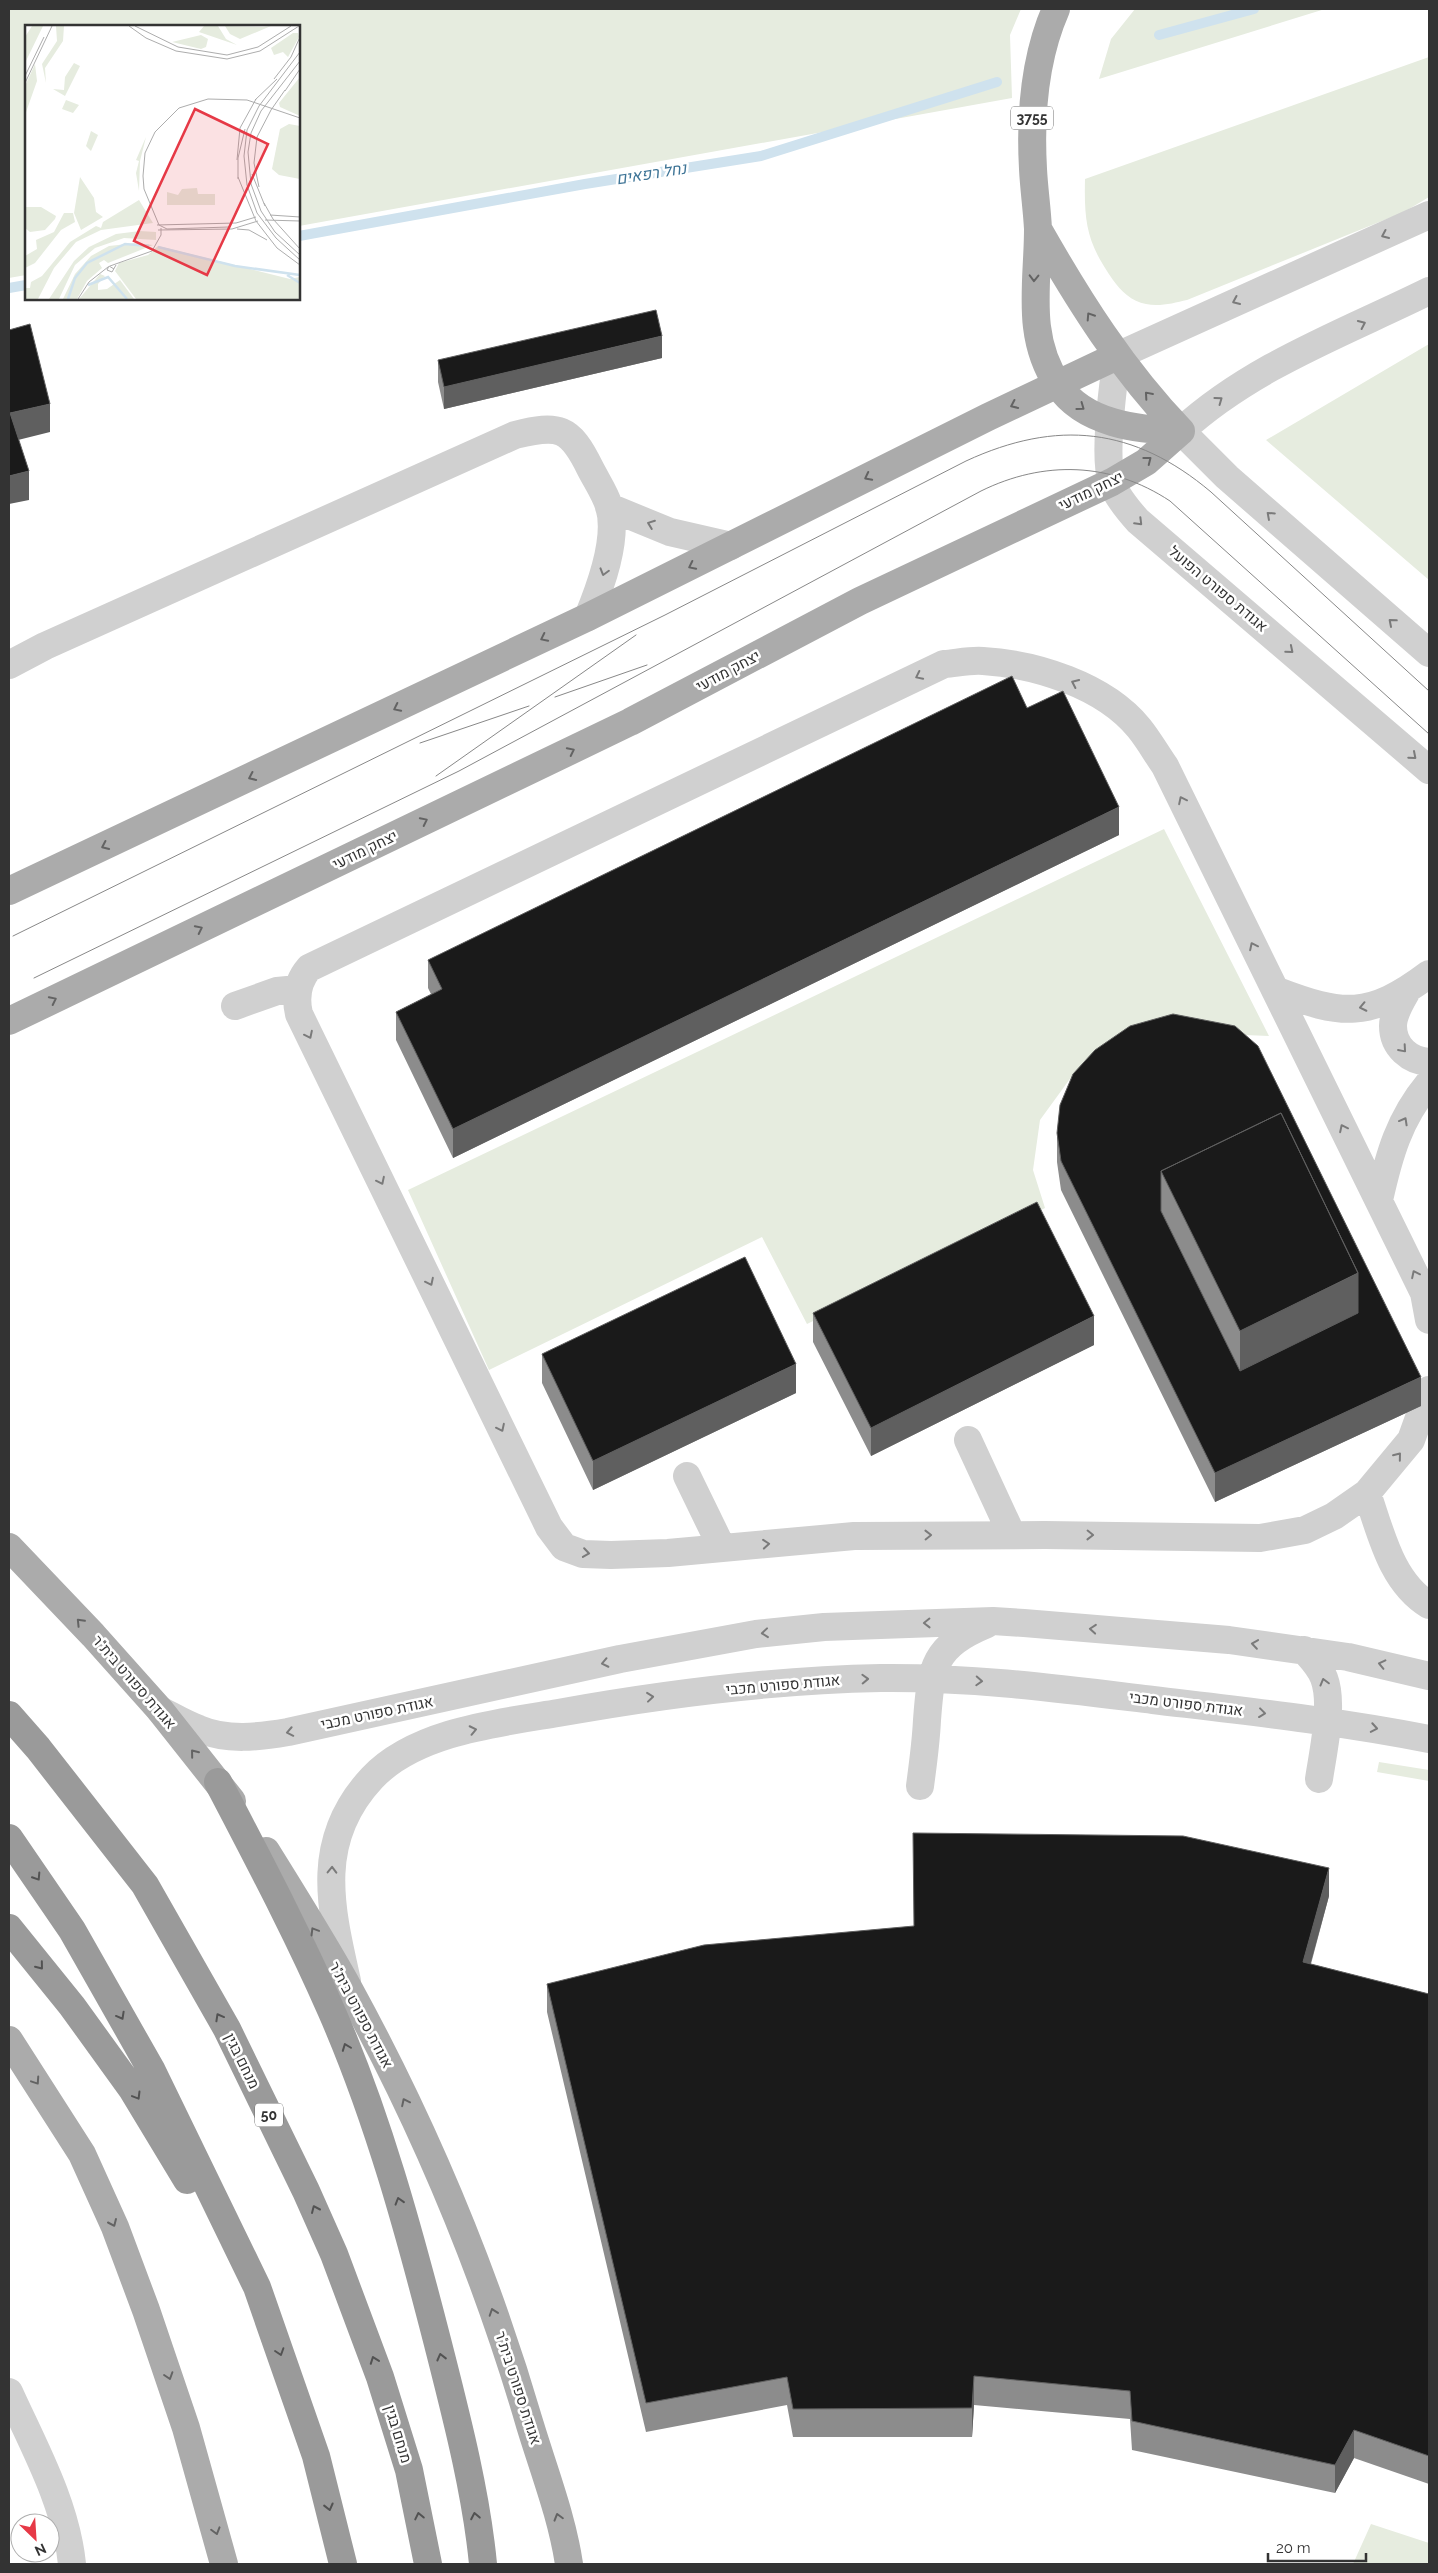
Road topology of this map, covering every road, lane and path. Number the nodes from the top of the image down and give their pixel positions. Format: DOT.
graph roads {
  1 [pos="1056,9"];
  2 [pos="1429,215"];
  3 [pos="1038,229"];
  4 [pos="1429,291"];
  5 [pos="1117,356"];
  6 [pos="1058,384"];
  7 [pos="1110,421"];
  8 [pos="1181,431"];
  9 [pos="1112,482"];
  10 [pos="610,507"];
  11 [pos="731,546"];
  12 [pos="588,617"];
  13 [pos="1429,653"];
  14 [pos="9,665"];
  15 [pos="1429,770"];
  16 [pos="9,891"];
  17 [pos="1419,981"];
  18 [pos="298,989"];
  19 [pos="1275,990"];
  20 [pos="235,1006"];
  21 [pos="9,1021"];
  22 [pos="1429,1062"];
  23 [pos="1429,1083"];
  24 [pos="1378,1200"];
  25 [pos="1429,1320"];
  26 [pos="1429,1390"];
  27 [pos="968,1440"];
  28 [pos="687,1476"];
  29 [pos="1367,1493"];
  30 [pos="1012,1534"];
  31 [pos="9,1547"];
  32 [pos="722,1548"];
  33 [pos="1429,1605"];
  34 [pos="993,1621"];
  35 [pos="1304,1650"];
  36 [pos="1429,1676"];
  37 [pos="930,1679"];
  38 [pos="160,1710"];
  39 [pos="9,1715"];
  40 [pos="1326,1721"];
  41 [pos="1429,1739"];
  42 [pos="1319,1780"];
  43 [pos="218,1782"];
  44 [pos="920,1786"];
  45 [pos="9,1838"];
  46 [pos="9,1928"];
  47 [pos="348,1988"];
  48 [pos="9,2040"];
  49 [pos="268,2314"];
  50 [pos="9,2392"];
  51 [pos="72,2564"];
  52 [pos="224,2564"];
  53 [pos="343,2564"];
  54 [pos="428,2564"];
  55 [pos="483,2564"];
  56 [pos="569,2564"];
  1 -- 3 [label="main road, 3755"];
  2 -- 5 [label="street, one-way"];
  5 -- 3 [label="main road, 3755, one-way"];
  3 -- 6 [label="main road, 3755, one-way"];
  8 -- 4 [label="street, יצחק מודעי, one-way"];
  5 -- 6 [label="main road"];
  5 -- 7 [label="street, אגודת ספורט הפועל"];
  8 -- 5 [label="main road, 3755, one-way"];
  6 -- 7 [label="main road, 3755, one-way"];
  6 -- 11 [label="main road, one-way"];
  7 -- 8 [label="main road, 3755"];
  7 -- 9 [label="street, אגודת ספורט הפועל"];
  9 -- 8 [label="main road, יצחק מודעי, one-way"];
  13 -- 8 [label="street, one-way"];
  9 -- 15 [label="street, אגודת ספורט הפועל, one-way"];
  21 -- 9 [label="main road, יצחק מודעי, one-way"];
  11 -- 10 [label="street, one-way"];
  10 -- 12 [label="street, one-way"];
  10 -- 14 [label="street"];
  11 -- 12 [label="main road, one-way"];
  12 -- 16 [label="main road, one-way"];
  17 -- 19 [label="street, one-way"];
  17 -- 22 [label="street, one-way"];
  19 -- 18 [label="street, one-way"];
  18 -- 20 [label="street"];
  18 -- 32 [label="street, one-way"];
  24 -- 19 [label="street, one-way"];
  24 -- 23 [label="street, one-way"];
  25 -- 24 [label="street, one-way"];
  29 -- 26 [label="street, one-way"];
  27 -- 30 [label="street"];
  28 -- 32 [label="street"];
  30 -- 29 [label="street, one-way"];
  29 -- 33 [label="street"];
  32 -- 30 [label="street, one-way"];
  38 -- 31 [label="main road, אגודת ספורט בית\"ר, one-way"];
  35 -- 34 [label="street, אגודת ספורט מכבי, one-way"];
  34 -- 37 [label="street"];
  34 -- 38 [label="street, אגודת ספורט מכבי, one-way"];
  36 -- 35 [label="street, אגודת ספורט מכבי, one-way"];
  40 -- 35 [label="street, one-way"];
  37 -- 40 [label="street, אגודת ספורט מכבי, one-way"];
  37 -- 44 [label="street"];
  47 -- 37 [label="street, אגודת ספורט מכבי, one-way"];
  43 -- 38 [label="main road, אגודת ספורט בית\"ר, one-way"];
  54 -- 39 [label="highway, מנחם בגין / 50, one-way"];
  40 -- 41 [label="street, אגודת ספורט מכבי, one-way"];
  40 -- 42 [label="street"];
  47 -- 43 [label="main road, אגודת ספורט בית\"ר, one-way"];
  55 -- 43 [label="highway, one-way"];
  45 -- 49 [label="highway, one-way"];
  46 -- 49 [label="highway, one-way"];
  56 -- 47 [label="main road, אגודת ספורט בית\"ר, one-way"];
  48 -- 52 [label="main road, one-way"];
  49 -- 53 [label="highway, one-way"];
  50 -- 51 [label="street"];
}
